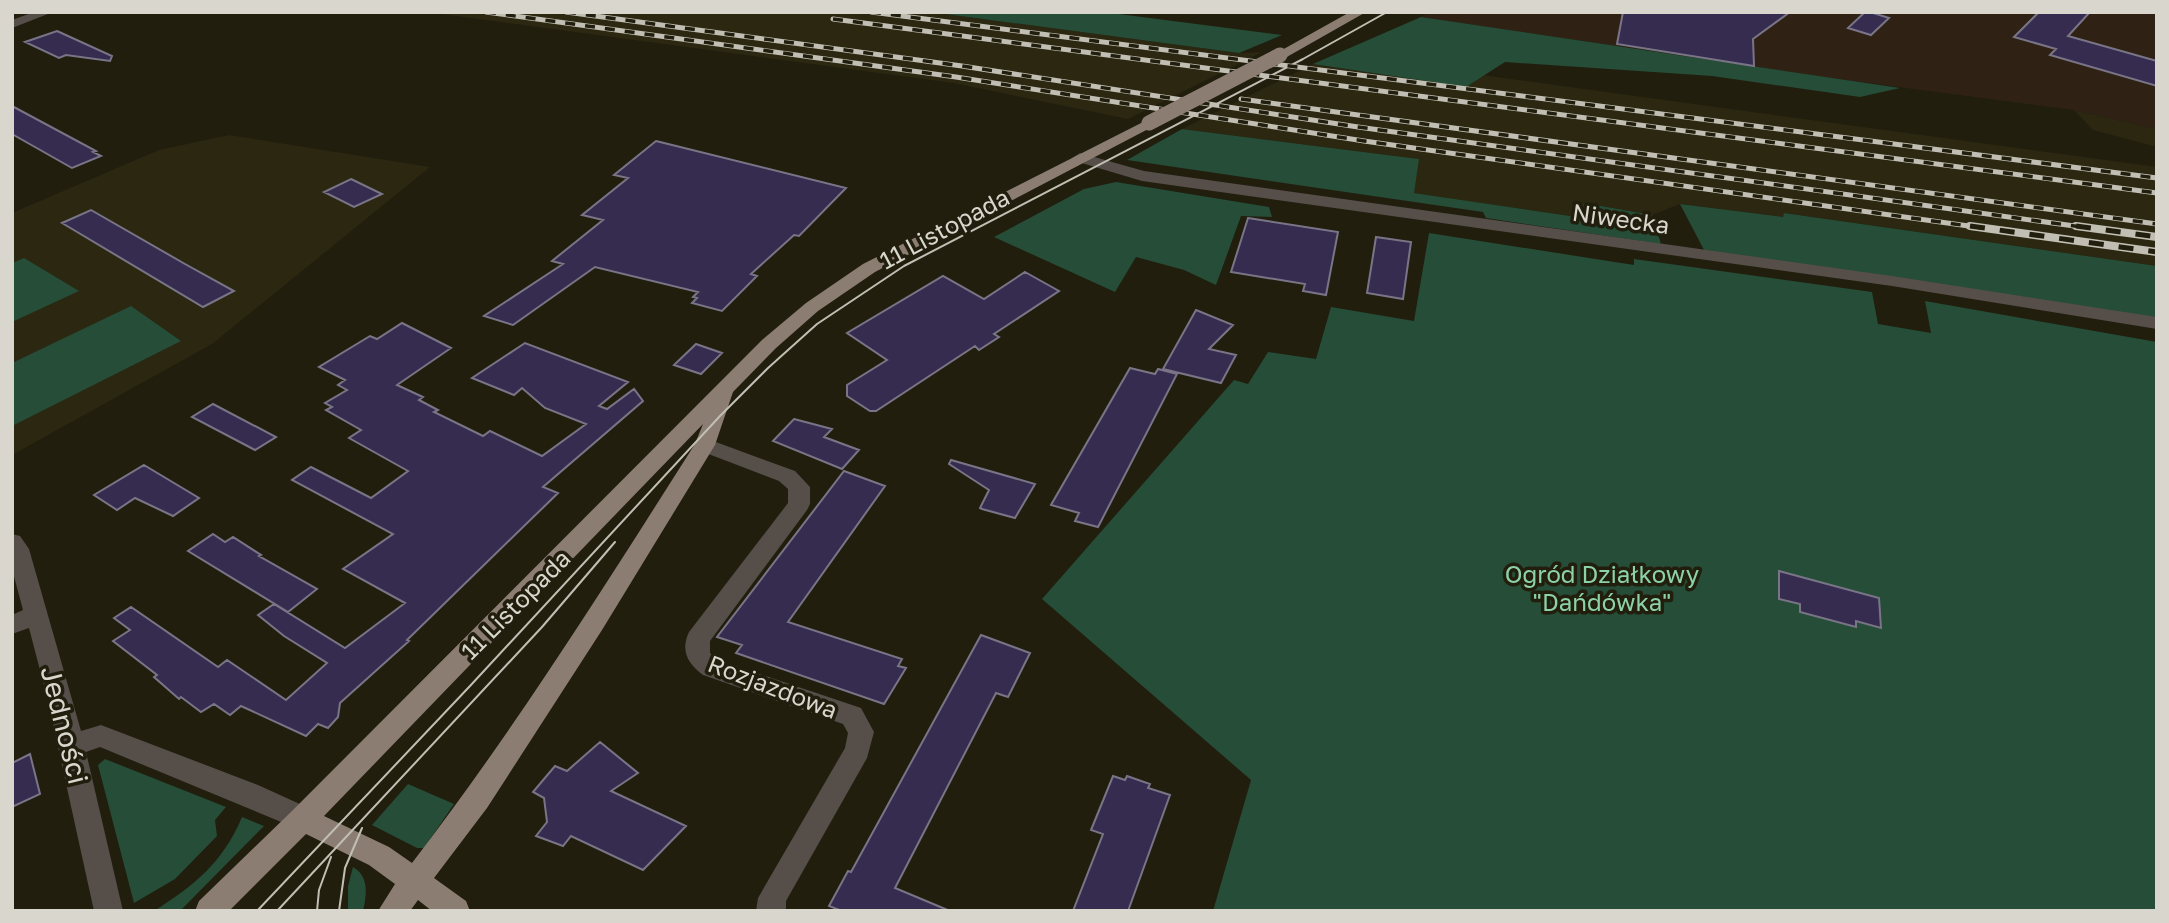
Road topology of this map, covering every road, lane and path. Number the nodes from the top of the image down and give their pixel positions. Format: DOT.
graph roads {
  1 [pos="47,12"];
  2 [pos="1360,12"];
  3 [pos="12,24"];
  4 [pos="1080,158"];
  5 [pos="2157,323"];
  6 [pos="726,388"];
  7 [pos="705,445"];
  8 [pos="12,542"];
  9 [pos="36,615"];
  10 [pos="12,625"];
  11 [pos="70,744"];
  12 [pos="303,819"];
  13 [pos="415,883"];
  14 [pos="109,911"];
  15 [pos="209,911"];
  16 [pos="392,911"];
  17 [pos="456,911"];
  18 [pos="771,911"];
  1 -- 3 [label="street"];
  2 -- 4 [label="main road, 11 Listopada, bridge"];
  4 -- 5 [label="street, Niwecka"];
  4 -- 6 [label="main road, 11 Listopada"];
  6 -- 7 [label="main road, 11 Listopada"];
  6 -- 12 [label="main road, 11 Listopada"];
  7 -- 13 [label="main road, 11 Listopada"];
  7 -- 18 [label="street, Rozjazdowa"];
  8 -- 9 [label="street, Jedności"];
  9 -- 10 [label="street"];
  9 -- 11 [label="street, Jedności"];
  11 -- 12 [label="street"];
  11 -- 14 [label="street, Jedności"];
  12 -- 13 [label="main road"];
  12 -- 15 [label="main road, 11 Listopada"];
  13 -- 16 [label="main road, 11 Listopada"];
  13 -- 17 [label="main road"];
}
